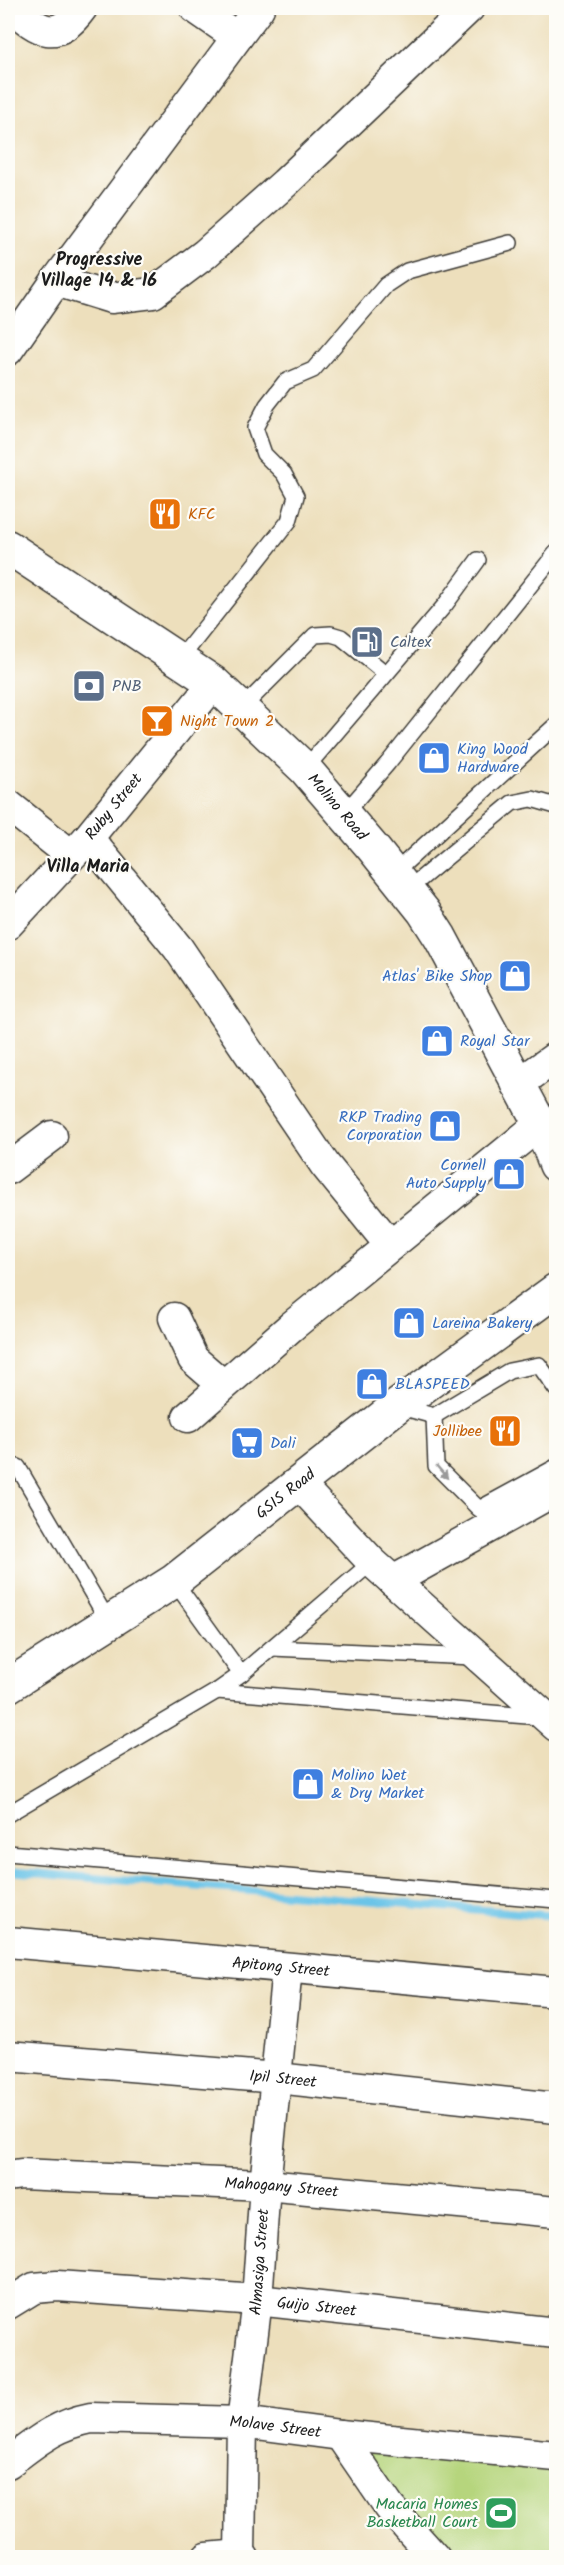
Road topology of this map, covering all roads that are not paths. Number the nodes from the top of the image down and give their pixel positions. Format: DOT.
graph roads {
  1 [pos="12,8"];
  2 [pos="82,8"];
  3 [pos="195,8"];
  4 [pos="259,8"];
  5 [pos="469,8"];
  6 [pos="237,37"];
  7 [pos="510,243"];
  8 [pos="56,281"];
  9 [pos="8,350"];
  10 [pos="8,546"];
  11 [pos="556,553"];
  12 [pos="478,560"];
  13 [pos="180,659"];
  14 [pos="385,674"];
  15 [pos="214,683"];
  16 [pos="241,709"];
  17 [pos="556,725"];
  18 [pos="305,769"];
  19 [pos="8,805"];
  20 [pos="556,806"];
  21 [pos="343,815"];
  22 [pos="79,846"];
  23 [pos="400,882"];
  24 [pos="8,924"];
  25 [pos="556,1057"];
  26 [pos="517,1085"];
  27 [pos="540,1124"];
  28 [pos="52,1136"];
  29 [pos="556,1165"];
  30 [pos="8,1169"];
  31 [pos="390,1245"];
  32 [pos="556,1290"];
  33 [pos="174,1318"];
  34 [pos="223,1385"];
  35 [pos="556,1389"];
  36 [pos="397,1406"];
  37 [pos="434,1416"];
  38 [pos="188,1417"];
  39 [pos="18,1467"];
  40 [pos="556,1467"];
  41 [pos="298,1483"];
  42 [pos="556,1490"];
  43 [pos="383,1572"];
  44 [pos="174,1581"];
  45 [pos="110,1624"];
  46 [pos="272,1648"];
  47 [pos="479,1657"];
  48 [pos="241,1674"];
  49 [pos="8,1686"];
  50 [pos="217,1691"];
  51 [pos="552,1722"];
  52 [pos="8,1814"];
  53 [pos="8,1853"];
  54 [pos="556,1900"];
  55 [pos="8,1942"];
  56 [pos="287,1970"];
  57 [pos="556,1992"];
  58 [pos="8,2056"];
  59 [pos="277,2078"];
  60 [pos="556,2108"];
  61 [pos="8,2176"];
  62 [pos="265,2185"];
  63 [pos="556,2212"];
  64 [pos="257,2300"];
  65 [pos="8,2304"];
  66 [pos="556,2333"];
  67 [pos="242,2422"];
  68 [pos="340,2435"];
  69 [pos="556,2456"];
  70 [pos="8,2463"];
  71 [pos="242,2556"];
  72 [pos="207,2558"];
  73 [pos="435,2558"];
  1 -- 2 [label="street"];
  3 -- 6 [label="street"];
  4 -- 6 [label="street"];
  5 -- 8 [label="street"];
  6 -- 8 [label="street"];
  7 -- 13 [label="lane"];
  8 -- 9 [label="street"];
  10 -- 13 [label="main road, Molino Road"];
  11 -- 21 [label="lane"];
  12 -- 14 [label="lane"];
  13 -- 15 [label="main road, Molino Road"];
  14 -- 16 [label="lane"];
  14 -- 18 [label="lane"];
  15 -- 16 [label="main road, Molino Road"];
  15 -- 22 [label="street, Ruby Street"];
  16 -- 18 [label="main road, Molino Road"];
  17 -- 23 [label="lane"];
  18 -- 21 [label="main road, Molino Road"];
  19 -- 22 [label="street"];
  20 -- 23 [label="lane"];
  21 -- 23 [label="main road, Molino Road"];
  22 -- 24 [label="street, Ruby Street"];
  22 -- 31 [label="street"];
  23 -- 26 [label="main road, Molino Road"];
  25 -- 26 [label="street"];
  26 -- 27 [label="main road, Molino Road"];
  27 -- 29 [label="main road, Molino Road"];
  27 -- 31 [label="street"];
  28 -- 30 [label="street"];
  31 -- 34 [label="street"];
  32 -- 36 [label="main road, GSIS Road"];
  33 -- 34 [label="street"];
  34 -- 38 [label="street"];
  35 -- 37 [label="lane"];
  36 -- 37 [label="lane"];
  36 -- 41 [label="main road, GSIS Road"];
  37 -- 40 [label="lane, one-way"];
  39 -- 45 [label="lane"];
  41 -- 43 [label="street"];
  41 -- 44 [label="main road, GSIS Road"];
  42 -- 43 [label="street"];
  43 -- 46 [label="lane"];
  43 -- 47 [label="street"];
  44 -- 45 [label="main road, GSIS Road"];
  44 -- 48 [label="lane"];
  45 -- 49 [label="main road, GSIS Road"];
  46 -- 47 [label="lane"];
  46 -- 48 [label="lane"];
  47 -- 51 [label="street"];
  48 -- 50 [label="lane"];
  50 -- 51 [label="lane"];
  50 -- 52 [label="lane"];
  53 -- 54 [label="lane"];
  55 -- 56 [label="street, Apitong Street"];
  56 -- 57 [label="street, Apitong Street"];
  56 -- 59 [label="street, Almasiga Street"];
  58 -- 59 [label="street, Ipil Street"];
  59 -- 60 [label="street, Ipil Street"];
  59 -- 62 [label="street, Almasiga Street"];
  61 -- 62 [label="street, Mahogany Street"];
  62 -- 63 [label="street, Mahogany Street"];
  62 -- 64 [label="street, Almasiga Street"];
  64 -- 65 [label="street, Guijo Street"];
  64 -- 66 [label="street, Guijo Street"];
  64 -- 67 [label="street, Almasiga Street"];
  67 -- 68 [label="street, Molave Street"];
  67 -- 70 [label="street, Molave Street"];
  67 -- 71 [label="street, Almasiga Street"];
  68 -- 69 [label="street, Molave Street"];
  68 -- 73 [label="street"];
  71 -- 72 [label="street"];
}
